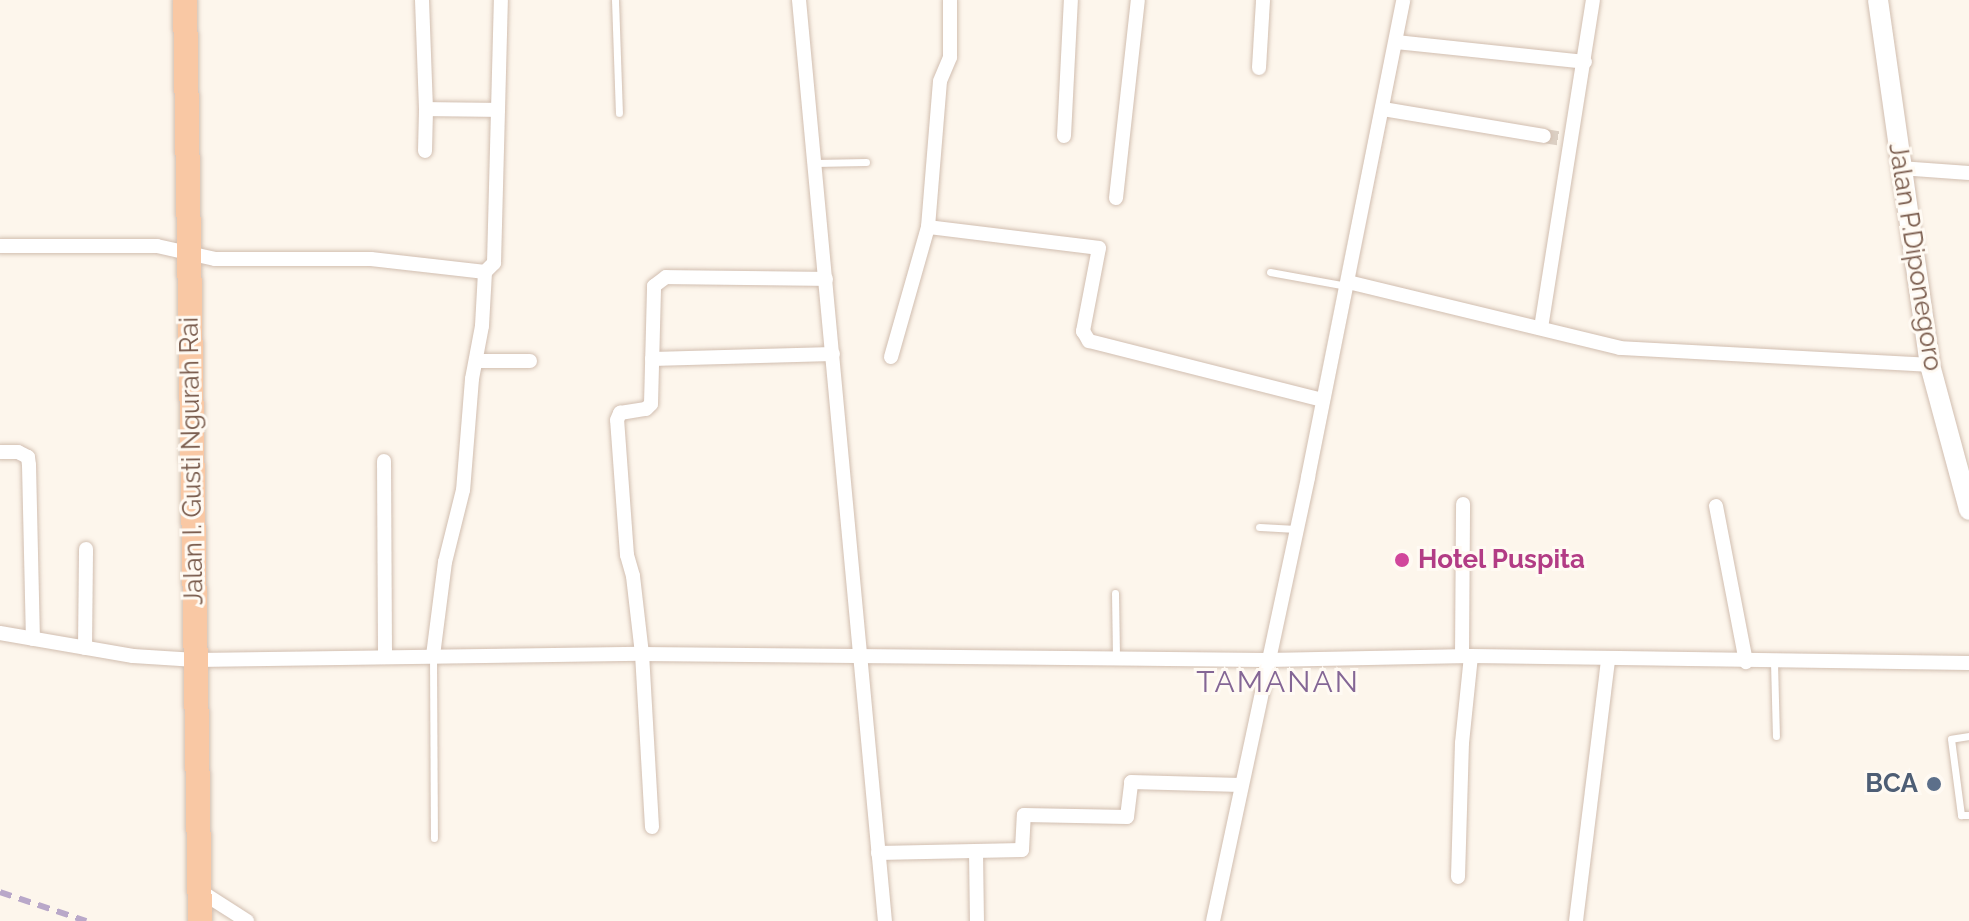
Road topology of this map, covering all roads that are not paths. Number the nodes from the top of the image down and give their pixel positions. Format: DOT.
graph roads {
  1 [pos="185,0"];
  2 [pos="422,0"];
  3 [pos="501,0"];
  4 [pos="615,0"];
  5 [pos="799,0"];
  6 [pos="950,0"];
  7 [pos="1071,0"];
  8 [pos="1138,0"];
  9 [pos="1263,0"];
  10 [pos="1403,0"];
  11 [pos="1593,0"];
  12 [pos="1878,0"];
  13 [pos="1396,42"];
  14 [pos="1585,62"];
  15 [pos="1259,68"];
  16 [pos="426,109"];
  17 [pos="1383,109"];
  18 [pos="498,110"];
  19 [pos="619,113"];
  20 [pos="1064,136"];
  21 [pos="1544,136"];
  22 [pos="425,151"];
  23 [pos="866,162"];
  24 [pos="815,163"];
  25 [pos="1900,168"];
  26 [pos="1969,173"];
  27 [pos="1116,198"];
  28 [pos="928,227"];
  29 [pos="0,246"];
  30 [pos="189,255"];
  31 [pos="485,272"];
  32 [pos="1270,272"];
  33 [pos="826,279"];
  34 [pos="1347,284"];
  35 [pos="1541,328"];
  36 [pos="833,354"];
  37 [pos="891,357"];
  38 [pos="652,359"];
  39 [pos="477,361"];
  40 [pos="530,361"];
  41 [pos="1930,365"];
  42 [pos="1323,400"];
  43 [pos="0,452"];
  44 [pos="384,461"];
  45 [pos="1463,504"];
  46 [pos="1716,506"];
  47 [pos="1969,510"];
  48 [pos="1259,527"];
  49 [pos="1297,529"];
  50 [pos="86,549"];
  51 [pos="1115,593"];
  52 [pos="0,633"];
  53 [pos="33,639"];
  54 [pos="85,648"];
  55 [pos="642,654"];
  56 [pos="859,655"];
  57 [pos="433,656"];
  58 [pos="1466,656"];
  59 [pos="385,657"];
  60 [pos="1116,658"];
  61 [pos="196,660"];
  62 [pos="1267,660"];
  63 [pos="1608,660"];
  64 [pos="1746,662"];
  65 [pos="1774,662"];
  66 [pos="1969,663"];
  67 [pos="1776,736"];
  68 [pos="1969,736"];
  69 [pos="1241,785"];
  70 [pos="1969,815"];
  71 [pos="652,827"];
  72 [pos="434,838"];
  73 [pos="976,851"];
  74 [pos="878,853"];
  75 [pos="1458,877"];
  76 [pos="200,908"];
  77 [pos="247,921"];
  78 [pos="885,921"];
  79 [pos="977,921"];
  80 [pos="1213,921"];
  81 [pos="1576,921"];
  1 -- 30 [label="highway, Jalan I. Gusti Ngurah Rai"];
  2 -- 16 [label="street"];
  3 -- 18 [label="street"];
  4 -- 19 [label="lane"];
  5 -- 24 [label="street"];
  6 -- 28 [label="street"];
  7 -- 20 [label="street"];
  8 -- 27 [label="street"];
  9 -- 15 [label="street"];
  10 -- 13 [label="street"];
  11 -- 14 [label="street"];
  12 -- 25 [label="main road, Jalan P.Diponegoro"];
  13 -- 14 [label="street"];
  13 -- 17 [label="street"];
  14 -- 35 [label="street"];
  16 -- 18 [label="street"];
  16 -- 22 [label="street"];
  17 -- 21 [label="street"];
  17 -- 34 [label="street"];
  18 -- 31 [label="street"];
  23 -- 24 [label="lane"];
  24 -- 33 [label="street"];
  25 -- 26 [label="street"];
  25 -- 41 [label="main road, Jalan P.Diponegoro"];
  28 -- 37 [label="street"];
  28 -- 42 [label="street"];
  29 -- 30 [label="street"];
  30 -- 31 [label="street"];
  30 -- 61 [label="highway, Jalan I. Gusti Ngurah Rai"];
  31 -- 39 [label="street"];
  32 -- 34 [label="lane"];
  33 -- 36 [label="street"];
  33 -- 38 [label="street"];
  34 -- 35 [label="street"];
  34 -- 42 [label="street"];
  35 -- 41 [label="street"];
  36 -- 38 [label="street"];
  36 -- 56 [label="street"];
  38 -- 55 [label="street"];
  39 -- 40 [label="street"];
  39 -- 57 [label="street"];
  41 -- 47 [label="main road, Jalan P.Diponegoro"];
  42 -- 49 [label="street"];
  43 -- 53 [label="street"];
  44 -- 59 [label="street"];
  45 -- 58 [label="street"];
  46 -- 64 [label="street"];
  48 -- 49 [label="lane"];
  49 -- 62 [label="street"];
  50 -- 54 [label="street"];
  51 -- 60 [label="lane"];
  52 -- 53 [label="street"];
  53 -- 54 [label="street"];
  54 -- 61 [label="street"];
  55 -- 56 [label="street"];
  55 -- 57 [label="street"];
  55 -- 71 [label="street"];
  56 -- 60 [label="street"];
  56 -- 74 [label="street"];
  57 -- 59 [label="street"];
  57 -- 72 [label="lane"];
  58 -- 62 [label="street"];
  58 -- 63 [label="street"];
  58 -- 75 [label="street"];
  59 -- 61 [label="street"];
  60 -- 62 [label="street"];
  61 -- 76 [label="highway, Jalan I. Gusti Ngurah Rai"];
  62 -- 69 [label="street"];
  63 -- 64 [label="street"];
  63 -- 81 [label="street"];
  64 -- 65 [label="street"];
  65 -- 66 [label="street"];
  65 -- 67 [label="lane"];
  68 -- 70 [label="lane"];
  69 -- 73 [label="street"];
  69 -- 80 [label="street"];
  73 -- 74 [label="street"];
  73 -- 79 [label="street"];
  74 -- 78 [label="street"];
  76 -- 77 [label="street"];
}
